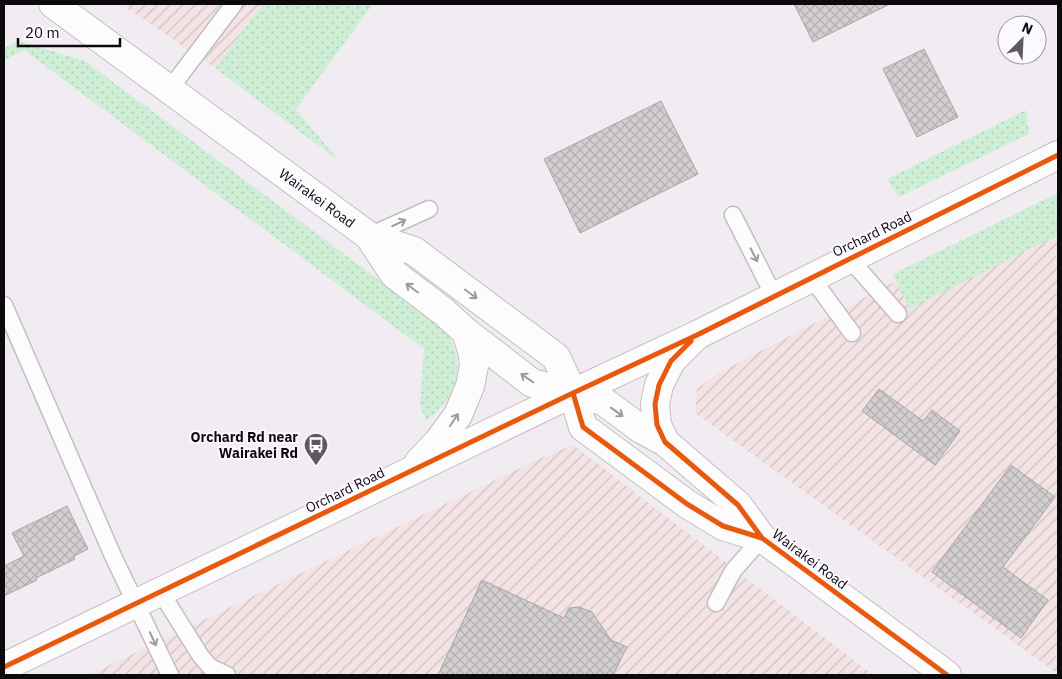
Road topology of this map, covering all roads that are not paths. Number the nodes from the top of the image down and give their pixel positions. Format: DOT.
graph roads {
  1 [pos="53,4"];
  2 [pos="234,4"];
  3 [pos="169,90"];
  4 [pos="1058,155"];
  5 [pos="428,209"];
  6 [pos="733,215"];
  7 [pos="369,236"];
  8 [pos="849,258"];
  9 [pos="811,277"];
  10 [pos="774,296"];
  11 [pos="4,305"];
  12 [pos="898,314"];
  13 [pos="466,332"];
  14 [pos="852,332"];
  15 [pos="697,335"];
  16 [pos="573,393"];
  17 [pos="665,442"];
  18 [pos="412,470"];
  19 [pos="762,538"];
  20 [pos="160,591"];
  21 [pos="136,603"];
  22 [pos="716,603"];
  23 [pos="4,667"];
  24 [pos="170,675"];
  25 [pos="227,675"];
  26 [pos="947,675"];
  1 -- 3 [label="street, Wairakei Road"];
  2 -- 3 [label="lane"];
  3 -- 7 [label="street, Wairakei Road"];
  4 -- 8 [label="street, Orchard Road"];
  7 -- 5 [label="lane, one-way"];
  6 -- 10 [label="lane, one-way"];
  13 -- 7 [label="street, one-way"];
  7 -- 16 [label="street, Wairakei Road, one-way"];
  8 -- 9 [label="street, Orchard Road"];
  8 -- 12 [label="lane"];
  9 -- 10 [label="street, Orchard Road"];
  9 -- 14 [label="lane"];
  10 -- 15 [label="street, Orchard Road"];
  11 -- 21 [label="lane"];
  16 -- 13 [label="street, one-way"];
  18 -- 13 [label="street, one-way"];
  15 -- 16 [label="street, Orchard Road"];
  15 -- 17 [label="street, Orchard Road"];
  16 -- 17 [label="street, one-way"];
  16 -- 18 [label="street, Orchard Road"];
  16 -- 19 [label="street, Wairakei Road"];
  17 -- 19 [label="street, Orchard Road"];
  18 -- 20 [label="street, Orchard Road"];
  19 -- 22 [label="lane"];
  19 -- 26 [label="street, Wairakei Road"];
  20 -- 21 [label="street, Orchard Road"];
  20 -- 25 [label="lane"];
  21 -- 23 [label="street, Orchard Road"];
  21 -- 24 [label="lane, one-way"];
}
